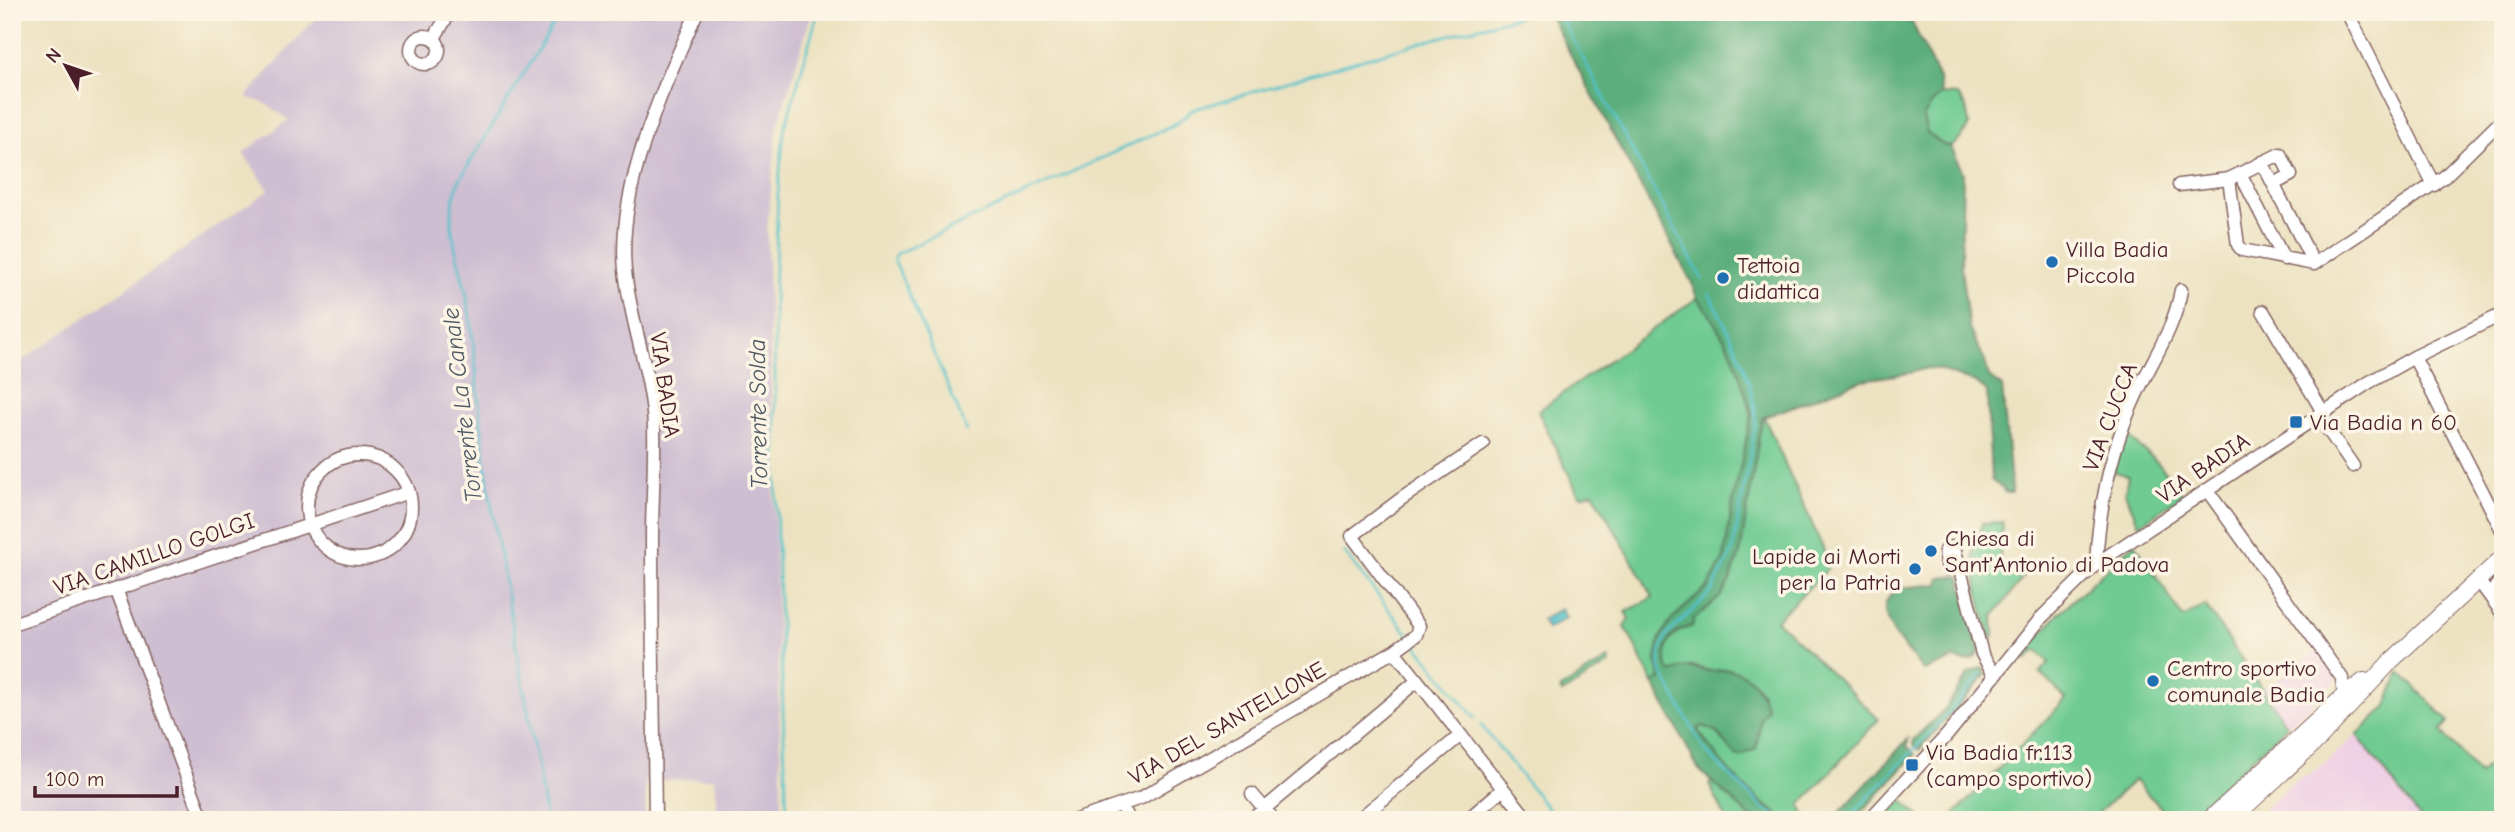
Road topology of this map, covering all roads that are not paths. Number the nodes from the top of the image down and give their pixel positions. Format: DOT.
graph roads {
  1 [pos="450,12"];
  2 [pos="696,12"];
  3 [pos="2347,12"];
  4 [pos="434,38"];
  5 [pos="2503,119"];
  6 [pos="2262,162"];
  7 [pos="2235,176"];
  8 [pos="2274,184"];
  9 [pos="2179,185"];
  10 [pos="2434,185"];
  11 [pos="2284,259"];
  12 [pos="2314,264"];
  13 [pos="2181,289"];
  14 [pos="2263,311"];
  15 [pos="2503,313"];
  16 [pos="2414,357"];
  17 [pos="2321,414"];
  18 [pos="1483,444"];
  19 [pos="2353,466"];
  20 [pos="2207,490"];
  21 [pos="410,492"];
  22 [pos="310,524"];
  23 [pos="2503,532"];
  24 [pos="2503,557"];
  25 [pos="2096,564"];
  26 [pos="1948,569"];
  27 [pos="2503,576"];
  28 [pos="2478,580"];
  29 [pos="116,589"];
  30 [pos="2502,614"];
  31 [pos="12,624"];
  32 [pos="1394,652"];
  33 [pos="2391,661"];
  34 [pos="1995,676"];
  35 [pos="1417,681"];
  36 [pos="2344,696"];
  37 [pos="1461,735"];
  38 [pos="1503,789"];
  39 [pos="1252,793"];
  40 [pos="1122,806"];
  41 [pos="1264,808"];
  42 [pos="204,820"];
  43 [pos="655,820"];
  44 [pos="1076,820"];
  45 [pos="1129,820"];
  46 [pos="1251,820"];
  47 [pos="1274,820"];
  48 [pos="1358,820"];
  49 [pos="1467,820"];
  50 [pos="1528,820"];
  51 [pos="1869,820"];
  52 [pos="2209,820"];
  53 [pos="2231,820"];
  1 -- 4 [label="street"];
  2 -- 43 [label="street, VIA BADIA"];
  3 -- 10 [label="street"];
  5 -- 10 [label="street"];
  6 -- 7 [label="street"];
  6 -- 8 [label="street"];
  6 -- 8 [label="street"];
  7 -- 9 [label="street"];
  7 -- 11 [label="street"];
  7 -- 11 [label="street"];
  8 -- 12 [label="street"];
  10 -- 12 [label="street"];
  11 -- 12 [label="street"];
  13 -- 25 [label="street, VIA CUCCA"];
  14 -- 17 [label="street"];
  15 -- 16 [label="street, VIA BADIA"];
  16 -- 17 [label="street, VIA BADIA"];
  16 -- 23 [label="street"];
  17 -- 19 [label="street"];
  17 -- 20 [label="street, VIA BADIA"];
  18 -- 32 [label="street, VIA DEL SANTELLONE"];
  20 -- 25 [label="street, VIA BADIA"];
  20 -- 36 [label="street"];
  21 -- 22 [label="street, VIA CAMILLO GOLGI"];
  21 -- 22 [label="street"];
  21 -- 22 [label="street"];
  22 -- 29 [label="street, VIA CAMILLO GOLGI"];
  24 -- 28 [label="main road"];
  25 -- 34 [label="street, VIA BADIA"];
  26 -- 34 [label="street"];
  27 -- 30 [label="street"];
  28 -- 30 [label="street"];
  28 -- 33 [label="main road"];
  29 -- 31 [label="street, VIA CAMILLO GOLGI"];
  29 -- 42 [label="street"];
  32 -- 35 [label="street"];
  32 -- 40 [label="street, VIA DEL SANTELLONE"];
  33 -- 36 [label="main road"];
  33 -- 53 [label="main road"];
  34 -- 51 [label="street, VIA BADIA"];
  35 -- 37 [label="street"];
  35 -- 41 [label="street"];
  36 -- 52 [label="main road"];
  37 -- 38 [label="street"];
  37 -- 48 [label="street"];
  38 -- 49 [label="street"];
  38 -- 50 [label="street"];
  39 -- 41 [label="street"];
  40 -- 44 [label="street, VIA DEL SANTELLONE"];
  40 -- 45 [label="street"];
  41 -- 46 [label="street"];
  41 -- 47 [label="street"];
}
